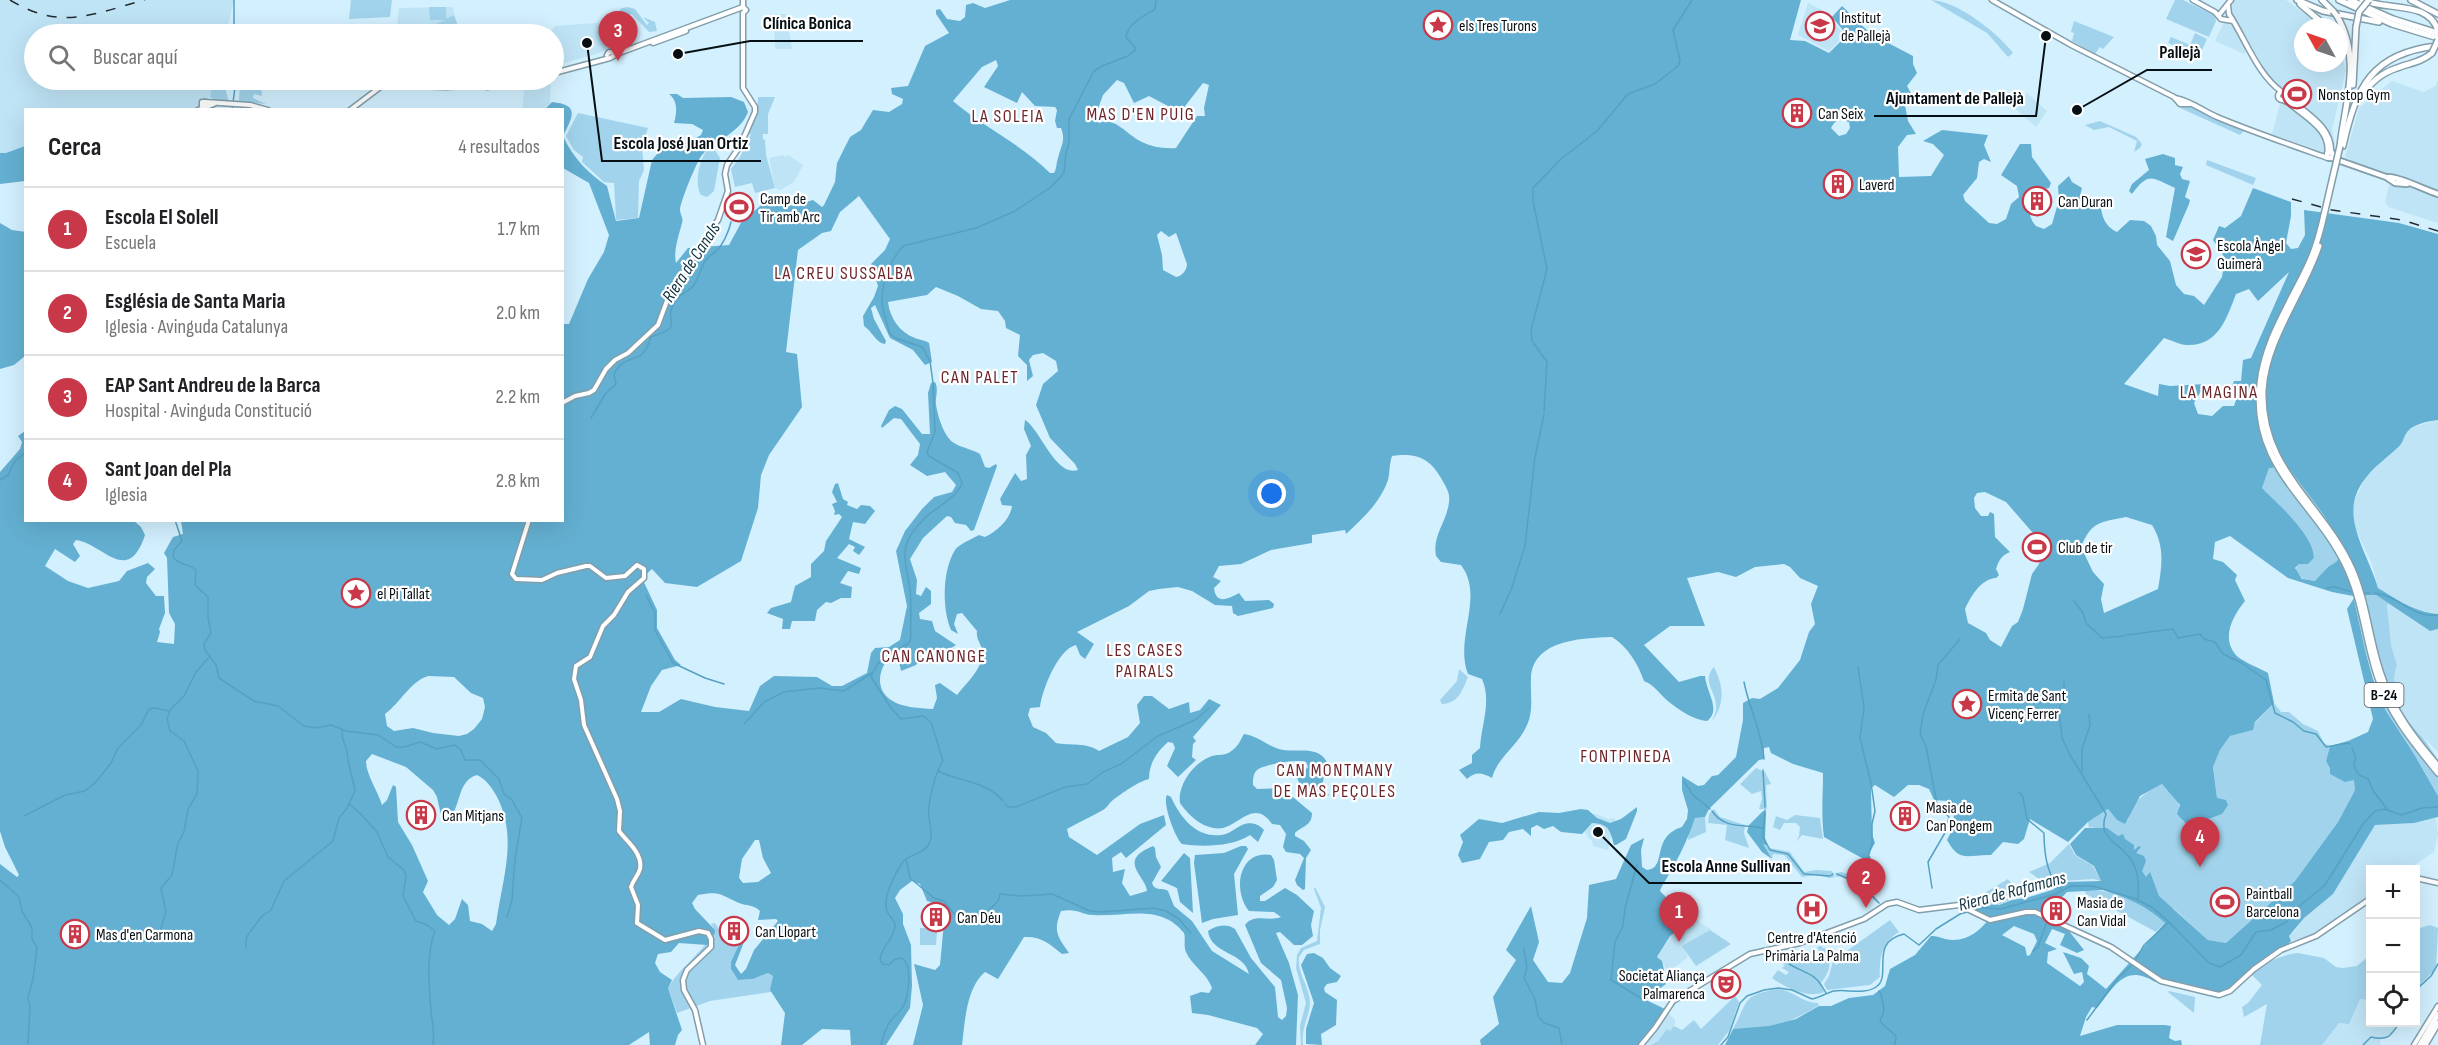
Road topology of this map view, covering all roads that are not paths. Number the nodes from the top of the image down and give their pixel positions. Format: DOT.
graph roads {
  1 [pos="743,0"];
  2 [pos="1992,0"];
  3 [pos="2193,0"];
  4 [pos="2296,0"];
  5 [pos="2322,0"];
  6 [pos="2339,0"];
  7 [pos="2350,0"];
  8 [pos="2362,0"];
  9 [pos="2369,0"];
  10 [pos="2411,0"];
  11 [pos="2416,0"];
  12 [pos="2230,1"];
  13 [pos="2203,5"];
  14 [pos="2382,6"];
  15 [pos="741,11"];
  16 [pos="2226,13"];
  17 [pos="2438,14"];
  18 [pos="2219,15"];
  19 [pos="2317,18"];
  20 [pos="2390,24"];
  21 [pos="2438,32"];
  22 [pos="2438,39"];
  23 [pos="2438,46"];
  24 [pos="2348,54"];
  25 [pos="564,70"];
  26 [pos="2350,78"];
  27 [pos="377,90"];
  28 [pos="2282,94"];
  29 [pos="199,108"];
  30 [pos="261,108"];
  31 [pos="353,108"];
  32 [pos="2346,133"];
  33 [pos="2342,146"];
  34 [pos="2329,155"];
  35 [pos="2438,195"];
  36 [pos="564,402"];
  37 [pos="528,522"];
  38 [pos="2362,603"];
  39 [pos="2438,766"];
  40 [pos="2438,773"];
  41 [pos="2420,879"];
  42 [pos="2438,883"];
  43 [pos="2366,902"];
  44 [pos="2438,1006"];
  45 [pos="2438,1014"];
  46 [pos="2438,1023"];
  47 [pos="1642,1044"];
  48 [pos="703,1045"];
  49 [pos="2414,1045"];
  50 [pos="2420,1045"];
  51 [pos="2425,1045"];
  1 -- 15 [label="street"];
  2 -- 34 [label="street"];
  3 -- 13 [label="street"];
  4 -- 19 [label="highway"];
  4 -- 20 [label="highway"];
  5 -- 26 [label="highway"];
  6 -- 20 [label="highway"];
  7 -- 21 [label="highway"];
  8 -- 14 [label="highway"];
  9 -- 14 [label="highway"];
  9 -- 33 [label="highway, B-24, bridge"];
  10 -- 17 [label="highway"];
  11 -- 17 [label="highway"];
  12 -- 16 [label="street"];
  13 -- 16 [label="street"];
  13 -- 18 [label="street"];
  14 -- 21 [label="highway"];
  15 -- 25 [label="street"];
  15 -- 36 [label="street"];
  16 -- 18 [label="street"];
  16 -- 18 [label="street"];
  16 -- 28 [label="street"];
  20 -- 22 [label="highway"];
  22 -- 32 [label="highway, bridge"];
  23 -- 32 [label="highway"];
  24 -- 26 [label="highway"];
  26 -- 33 [label="highway"];
  27 -- 31 [label="street"];
  28 -- 34 [label="street"];
  28 -- 34 [label="street"];
  29 -- 30 [label="street"];
  32 -- 33 [label="highway, B-24"];
  33 -- 38 [label="highway, B-24, bridge"];
  34 -- 35 [label="main road"];
  37 -- 48 [label="street"];
  38 -- 39 [label="highway, B-24"];
  38 -- 40 [label="highway, B-24"];
  41 -- 42 [label="street"];
  43 -- 47 [label="street"];
  44 -- 49 [label="street"];
  45 -- 50 [label="highway"];
  46 -- 51 [label="highway"];
}
